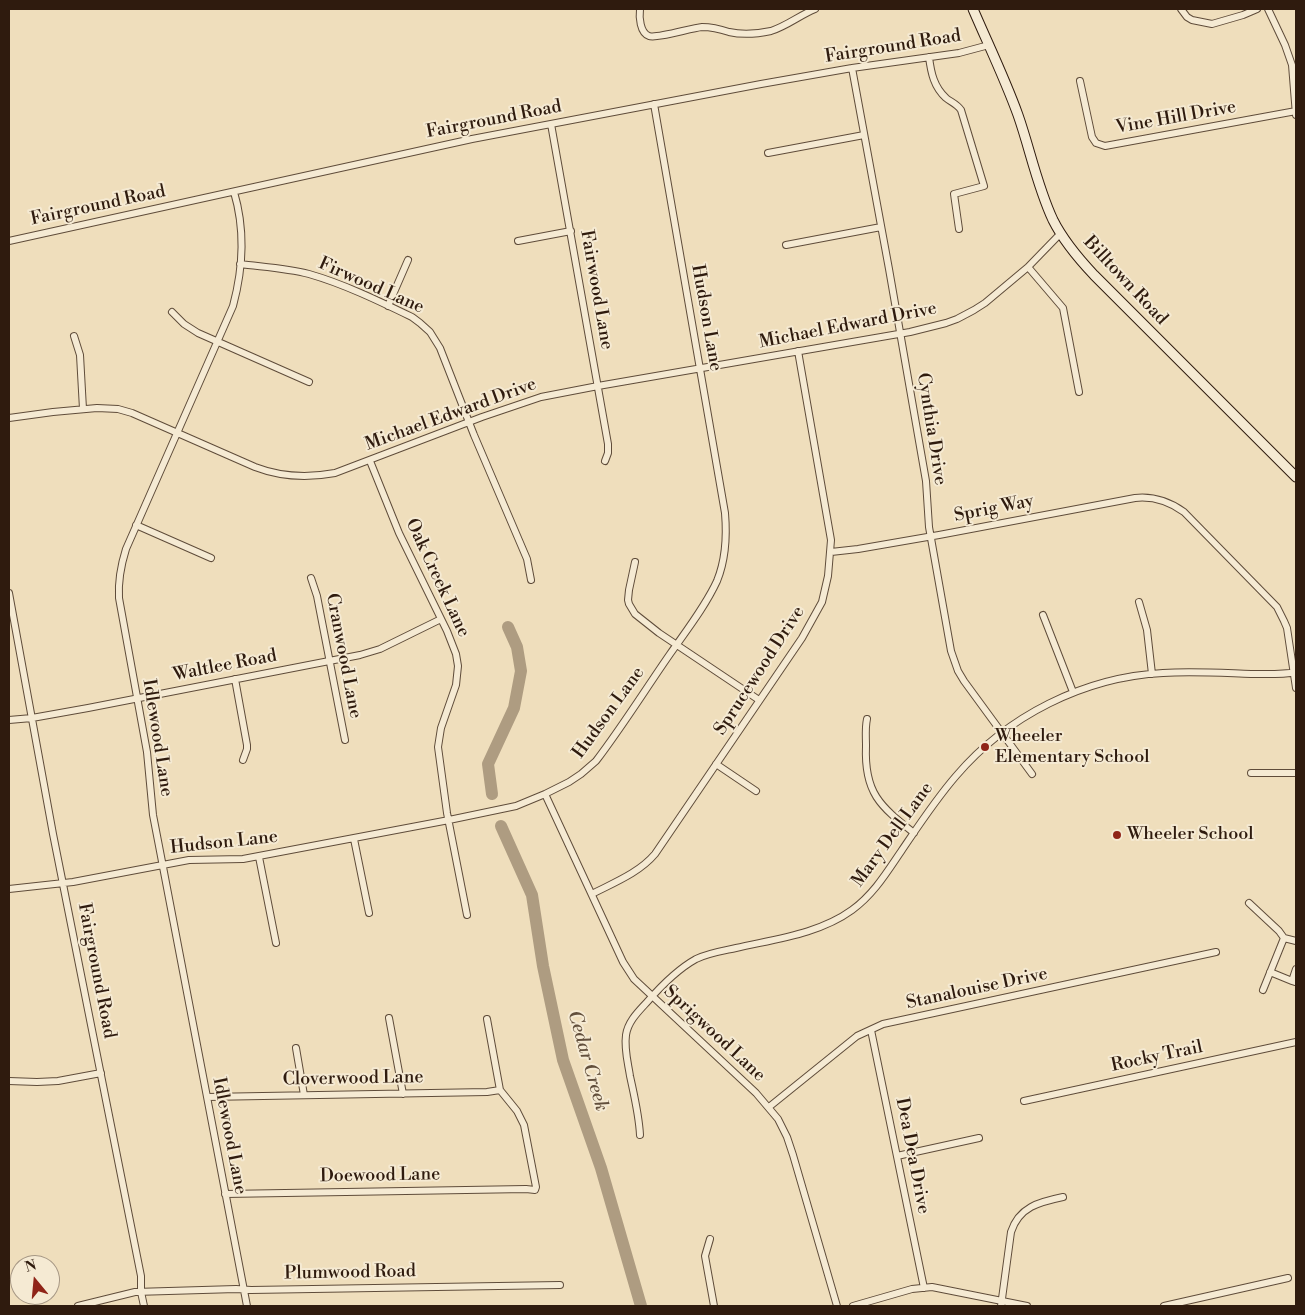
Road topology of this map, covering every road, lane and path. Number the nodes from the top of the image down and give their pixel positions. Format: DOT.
graph roads {
  1 [pos="640,9"];
  2 [pos="816,9"];
  3 [pos="974,9"];
  4 [pos="1180,9"];
  5 [pos="1257,9"];
  6 [pos="1268,9"];
  7 [pos="989,45"];
  8 [pos="929,57"];
  9 [pos="852,68"];
  10 [pos="1080,81"];
  11 [pos="654,104"];
  12 [pos="1296,113"];
  13 [pos="551,124"];
  14 [pos="864,135"];
  15 [pos="768,153"];
  16 [pos="234,192"];
  17 [pos="881,227"];
  18 [pos="959,230"];
  19 [pos="571,231"];
  20 [pos="1061,233"];
  21 [pos="518,240"];
  22 [pos="9,241"];
  23 [pos="786,244"];
  24 [pos="408,260"];
  25 [pos="240,264"];
  26 [pos="1028,267"];
  27 [pos="388,306"];
  28 [pos="172,312"];
  29 [pos="900,334"];
  30 [pos="74,336"];
  31 [pos="217,341"];
  32 [pos="798,352"];
  33 [pos="700,368"];
  34 [pos="309,382"];
  35 [pos="598,386"];
  36 [pos="1079,392"];
  37 [pos="83,409"];
  38 [pos="9,418"];
  39 [pos="470,422"];
  40 [pos="177,433"];
  41 [pos="370,461"];
  42 [pos="604,461"];
  43 [pos="1296,477"];
  44 [pos="136,525"];
  45 [pos="930,536"];
  46 [pos="831,552"];
  47 [pos="211,558"];
  48 [pos="635,562"];
  49 [pos="311,578"];
  50 [pos="531,580"];
  51 [pos="9,593"];
  52 [pos="1139,602"];
  53 [pos="1043,615"];
  54 [pos="441,619"];
  55 [pos="676,645"];
  56 [pos="330,661"];
  57 [pos="1295,672"];
  58 [pos="1152,674"];
  59 [pos="234,679"];
  60 [pos="1296,688"];
  61 [pos="1073,692"];
  62 [pos="137,698"];
  63 [pos="759,700"];
  64 [pos="32,718"];
  65 [pos="867,719"];
  66 [pos="9,720"];
  67 [pos="1002,732"];
  68 [pos="345,740"];
  69 [pos="243,760"];
  70 [pos="716,764"];
  71 [pos="1251,773"];
  72 [pos="1296,773"];
  73 [pos="1032,774"];
  74 [pos="756,790"];
  75 [pos="545,794"];
  76 [pos="449,820"];
  77 [pos="914,833"];
  78 [pos="354,839"];
  79 [pos="259,857"];
  80 [pos="163,864"];
  81 [pos="64,883"];
  82 [pos="9,889"];
  83 [pos="592,894"];
  84 [pos="1249,903"];
  85 [pos="368,913"];
  86 [pos="467,915"];
  87 [pos="1284,938"];
  88 [pos="1296,941"];
  89 [pos="276,943"];
  90 [pos="1216,952"];
  91 [pos="1296,969"];
  92 [pos="1270,972"];
  93 [pos="1294,982"];
  94 [pos="1263,990"];
  95 [pos="652,997"];
  96 [pos="389,1018"];
  97 [pos="487,1019"];
  98 [pos="871,1030"];
  99 [pos="1296,1042"];
  100 [pos="296,1048"];
  101 [pos="101,1073"];
  102 [pos="9,1081"];
  103 [pos="500,1090"];
  104 [pos="403,1094"];
  105 [pos="304,1095"];
  106 [pos="207,1097"];
  107 [pos="1024,1101"];
  108 [pos="769,1107"];
  109 [pos="640,1135"];
  110 [pos="979,1138"];
  111 [pos="897,1156"];
  112 [pos="225,1194"];
  113 [pos="1062,1197"];
  114 [pos="710,1239"];
  115 [pos="1288,1278"];
  116 [pos="560,1285"];
  117 [pos="924,1288"];
  118 [pos="243,1290"];
  119 [pos="141,1292"];
  120 [pos="1001,1304"];
  121 [pos="78,1306"];
  122 [pos="144,1306"];
  123 [pos="247,1306"];
  124 [pos="714,1306"];
  125 [pos="837,1306"];
  126 [pos="853,1306"];
  127 [pos="1027,1306"];
  128 [pos="1164,1306"];
  1 -- 2 [label="street"];
  3 -- 7 [label="main road, Billtown Road"];
  4 -- 5 [label="street"];
  6 -- 12 [label="street"];
  7 -- 8 [label="street, Fairground Road"];
  7 -- 20 [label="main road, Billtown Road"];
  8 -- 9 [label="street, Fairground Road"];
  8 -- 18 [label="street"];
  9 -- 11 [label="street, Fairground Road"];
  9 -- 14 [label="street, Cynthia Drive"];
  10 -- 12 [label="street, Vine Hill Drive"];
  11 -- 13 [label="street, Fairground Road"];
  11 -- 33 [label="street, Hudson Lane"];
  13 -- 16 [label="street, Fairground Road"];
  13 -- 19 [label="street, Fairwood Lane"];
  14 -- 15 [label="street"];
  14 -- 17 [label="street, Cynthia Drive"];
  16 -- 22 [label="street, Fairground Road"];
  16 -- 25 [label="street, Idlewood Lane"];
  17 -- 23 [label="street"];
  17 -- 29 [label="street, Cynthia Drive"];
  19 -- 21 [label="street"];
  19 -- 35 [label="street, Fairwood Lane"];
  20 -- 26 [label="street, Michael Edward Drive"];
  20 -- 43 [label="main road, Billtown Road"];
  24 -- 27 [label="street"];
  25 -- 27 [label="street, Firwood Lane"];
  25 -- 31 [label="street, Idlewood Lane"];
  26 -- 29 [label="street, Michael Edward Drive"];
  26 -- 36 [label="street"];
  27 -- 39 [label="street, Firwood Lane"];
  28 -- 31 [label="street"];
  29 -- 32 [label="street, Michael Edward Drive"];
  29 -- 45 [label="street, Cynthia Drive"];
  30 -- 37 [label="street"];
  31 -- 34 [label="street"];
  31 -- 40 [label="street, Idlewood Lane"];
  32 -- 33 [label="street, Michael Edward Drive"];
  32 -- 46 [label="street, Sprucewood Drive"];
  33 -- 35 [label="street, Michael Edward Drive"];
  33 -- 55 [label="street, Hudson Lane"];
  35 -- 39 [label="street, Michael Edward Drive"];
  35 -- 42 [label="street, Fairwood Lane"];
  37 -- 38 [label="street, Michael Edward Drive"];
  37 -- 40 [label="street, Michael Edward Drive"];
  39 -- 41 [label="street, Michael Edward Drive"];
  39 -- 50 [label="street, Firwood Lane"];
  40 -- 41 [label="street, Michael Edward Drive"];
  40 -- 44 [label="street, Idlewood Lane"];
  41 -- 54 [label="street, Oak Creek Lane"];
  44 -- 47 [label="street"];
  44 -- 62 [label="street, Idlewood Lane"];
  45 -- 46 [label="street, Sprig Way"];
  45 -- 57 [label="street, Sprig Way"];
  45 -- 67 [label="street, Cynthia Drive"];
  46 -- 63 [label="street, Sprucewood Drive"];
  48 -- 55 [label="street"];
  49 -- 56 [label="street, Cranwood Lane"];
  51 -- 64 [label="street, Fairground Road"];
  52 -- 58 [label="street"];
  53 -- 61 [label="street"];
  54 -- 56 [label="street, Waltlee Road"];
  54 -- 76 [label="street, Oak Creek Lane"];
  55 -- 63 [label="street"];
  55 -- 75 [label="street, Hudson Lane"];
  56 -- 59 [label="street, Waltlee Road"];
  56 -- 68 [label="street, Cranwood Lane"];
  57 -- 58 [label="street, Mary Dell Lane"];
  57 -- 60 [label="street"];
  58 -- 61 [label="street, Mary Dell Lane"];
  59 -- 62 [label="street, Waltlee Road"];
  59 -- 69 [label="street"];
  61 -- 67 [label="street, Mary Dell Lane"];
  62 -- 64 [label="street, Waltlee Road"];
  62 -- 80 [label="street, Idlewood Lane"];
  63 -- 70 [label="street, Sprucewood Drive"];
  64 -- 66 [label="street, Waltlee Road"];
  64 -- 81 [label="street, Fairground Road"];
  65 -- 77 [label="street"];
  67 -- 73 [label="street, Cynthia Drive"];
  67 -- 77 [label="street, Mary Dell Lane"];
  70 -- 74 [label="street"];
  70 -- 83 [label="street, Sprucewood Drive"];
  71 -- 72 [label="street"];
  75 -- 76 [label="street, Hudson Lane"];
  75 -- 83 [label="street, Sprigwood Lane"];
  76 -- 78 [label="street, Hudson Lane"];
  76 -- 86 [label="street, Oak Creek Lane"];
  77 -- 95 [label="street, Mary Dell Lane"];
  78 -- 79 [label="street, Hudson Lane"];
  78 -- 85 [label="street"];
  79 -- 80 [label="street, Hudson Lane"];
  79 -- 89 [label="street"];
  80 -- 81 [label="street, Hudson Lane"];
  80 -- 106 [label="street, Idlewood Lane"];
  81 -- 82 [label="street, Hudson Lane"];
  81 -- 101 [label="street, Fairground Road"];
  83 -- 95 [label="street, Sprigwood Lane"];
  84 -- 87 [label="street"];
  87 -- 88 [label="street"];
  87 -- 92 [label="street"];
  90 -- 98 [label="street, Stanalouise Drive"];
  91 -- 93 [label="street"];
  92 -- 93 [label="street"];
  92 -- 94 [label="street"];
  95 -- 108 [label="street, Sprigwood Lane"];
  95 -- 109 [label="street, Mary Dell Lane"];
  96 -- 104 [label="street"];
  97 -- 103 [label="street"];
  98 -- 108 [label="street, Stanalouise Drive"];
  98 -- 111 [label="street, Dea Dea Drive"];
  99 -- 107 [label="street, Rocky Trail"];
  100 -- 105 [label="street"];
  101 -- 102 [label="street"];
  101 -- 119 [label="street, Fairground Road"];
  103 -- 104 [label="street, Cloverwood Lane"];
  103 -- 112 [label="street, Doewood Lane"];
  104 -- 105 [label="street, Cloverwood Lane"];
  105 -- 106 [label="street, Cloverwood Lane"];
  106 -- 112 [label="street, Idlewood Lane"];
  108 -- 125 [label="street, Sprigwood Lane"];
  110 -- 111 [label="street"];
  111 -- 117 [label="street, Dea Dea Drive"];
  112 -- 118 [label="street, Idlewood Lane"];
  113 -- 120 [label="street"];
  114 -- 124 [label="street"];
  115 -- 128 [label="street"];
  116 -- 118 [label="street, Plumwood Road"];
  117 -- 120 [label="street"];
  117 -- 126 [label="street"];
  118 -- 119 [label="street, Plumwood Road"];
  118 -- 123 [label="street, Idlewood Lane"];
  119 -- 121 [label="street"];
  119 -- 122 [label="street, Fairground Road"];
  120 -- 127 [label="street"];
}
